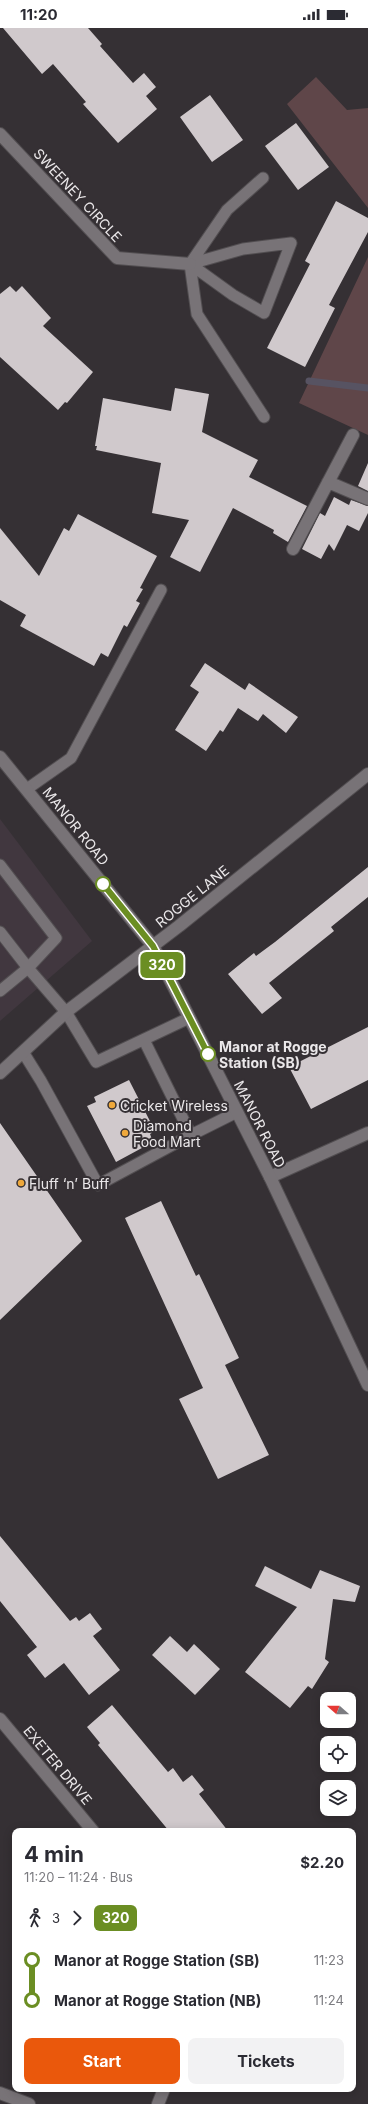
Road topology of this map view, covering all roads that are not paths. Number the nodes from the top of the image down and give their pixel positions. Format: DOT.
graph roads {
  1 [pos="0,134"];
  2 [pos="262,178"];
  3 [pos="190,264"];
  4 [pos="264,417"];
  5 [pos="353,434"];
  6 [pos="328,482"];
  7 [pos="368,500"];
  8 [pos="293,549"];
  9 [pos="162,590"];
  10 [pos="0,757"];
  11 [pos="368,774"];
  12 [pos="27,789"];
  13 [pos="0,865"];
  14 [pos="0,932"];
  15 [pos="153,946"];
  16 [pos="28,968"];
  17 [pos="0,991"];
  18 [pos="66,1012"];
  19 [pos="189,1018"];
  20 [pos="144,1040"];
  21 [pos="23,1052"];
  22 [pos="0,1073"];
  23 [pos="237,1112"];
  24 [pos="368,1133"];
  25 [pos="191,1135"];
  26 [pos="270,1177"];
  27 [pos="368,1385"];
  28 [pos="0,1719"];
  29 [pos="91,1828"];
  30 [pos="163,2092"];
  31 [pos="0,2093"];
  32 [pos="29,2104"];
  33 [pos="158,2104"];
  1 -- 3 [label="street, SWEENEY CIRCLE"];
  2 -- 3 [label="lane"];
  3 -- 3 [label="lane"];
  3 -- 4 [label="lane"];
  5 -- 6 [label="street"];
  6 -- 7 [label="street"];
  6 -- 8 [label="street"];
  9 -- 12 [label="lane"];
  10 -- 12 [label="street, MANOR ROAD"];
  11 -- 15 [label="street, ROGGE LANE"];
  12 -- 15 [label="street, MANOR ROAD"];
  13 -- 16 [label="lane"];
  14 -- 16 [label="lane"];
  15 -- 18 [label="street, ROGGE LANE"];
  15 -- 19 [label="street, MANOR ROAD"];
  16 -- 17 [label="lane"];
  16 -- 18 [label="lane"];
  18 -- 20 [label="lane"];
  18 -- 21 [label="street, ROGGE LANE"];
  19 -- 20 [label="lane"];
  19 -- 23 [label="street, MANOR ROAD"];
  20 -- 25 [label="lane"];
  21 -- 22 [label="street, ROGGE LANE"];
  21 -- 25 [label="lane"];
  23 -- 25 [label="lane"];
  23 -- 26 [label="street, MANOR ROAD"];
  24 -- 26 [label="street"];
  26 -- 27 [label="street, MANOR ROAD"];
  28 -- 29 [label="street, EXETER DRIVE"];
  30 -- 33 [label="street"];
  31 -- 32 [label="street"];
}
